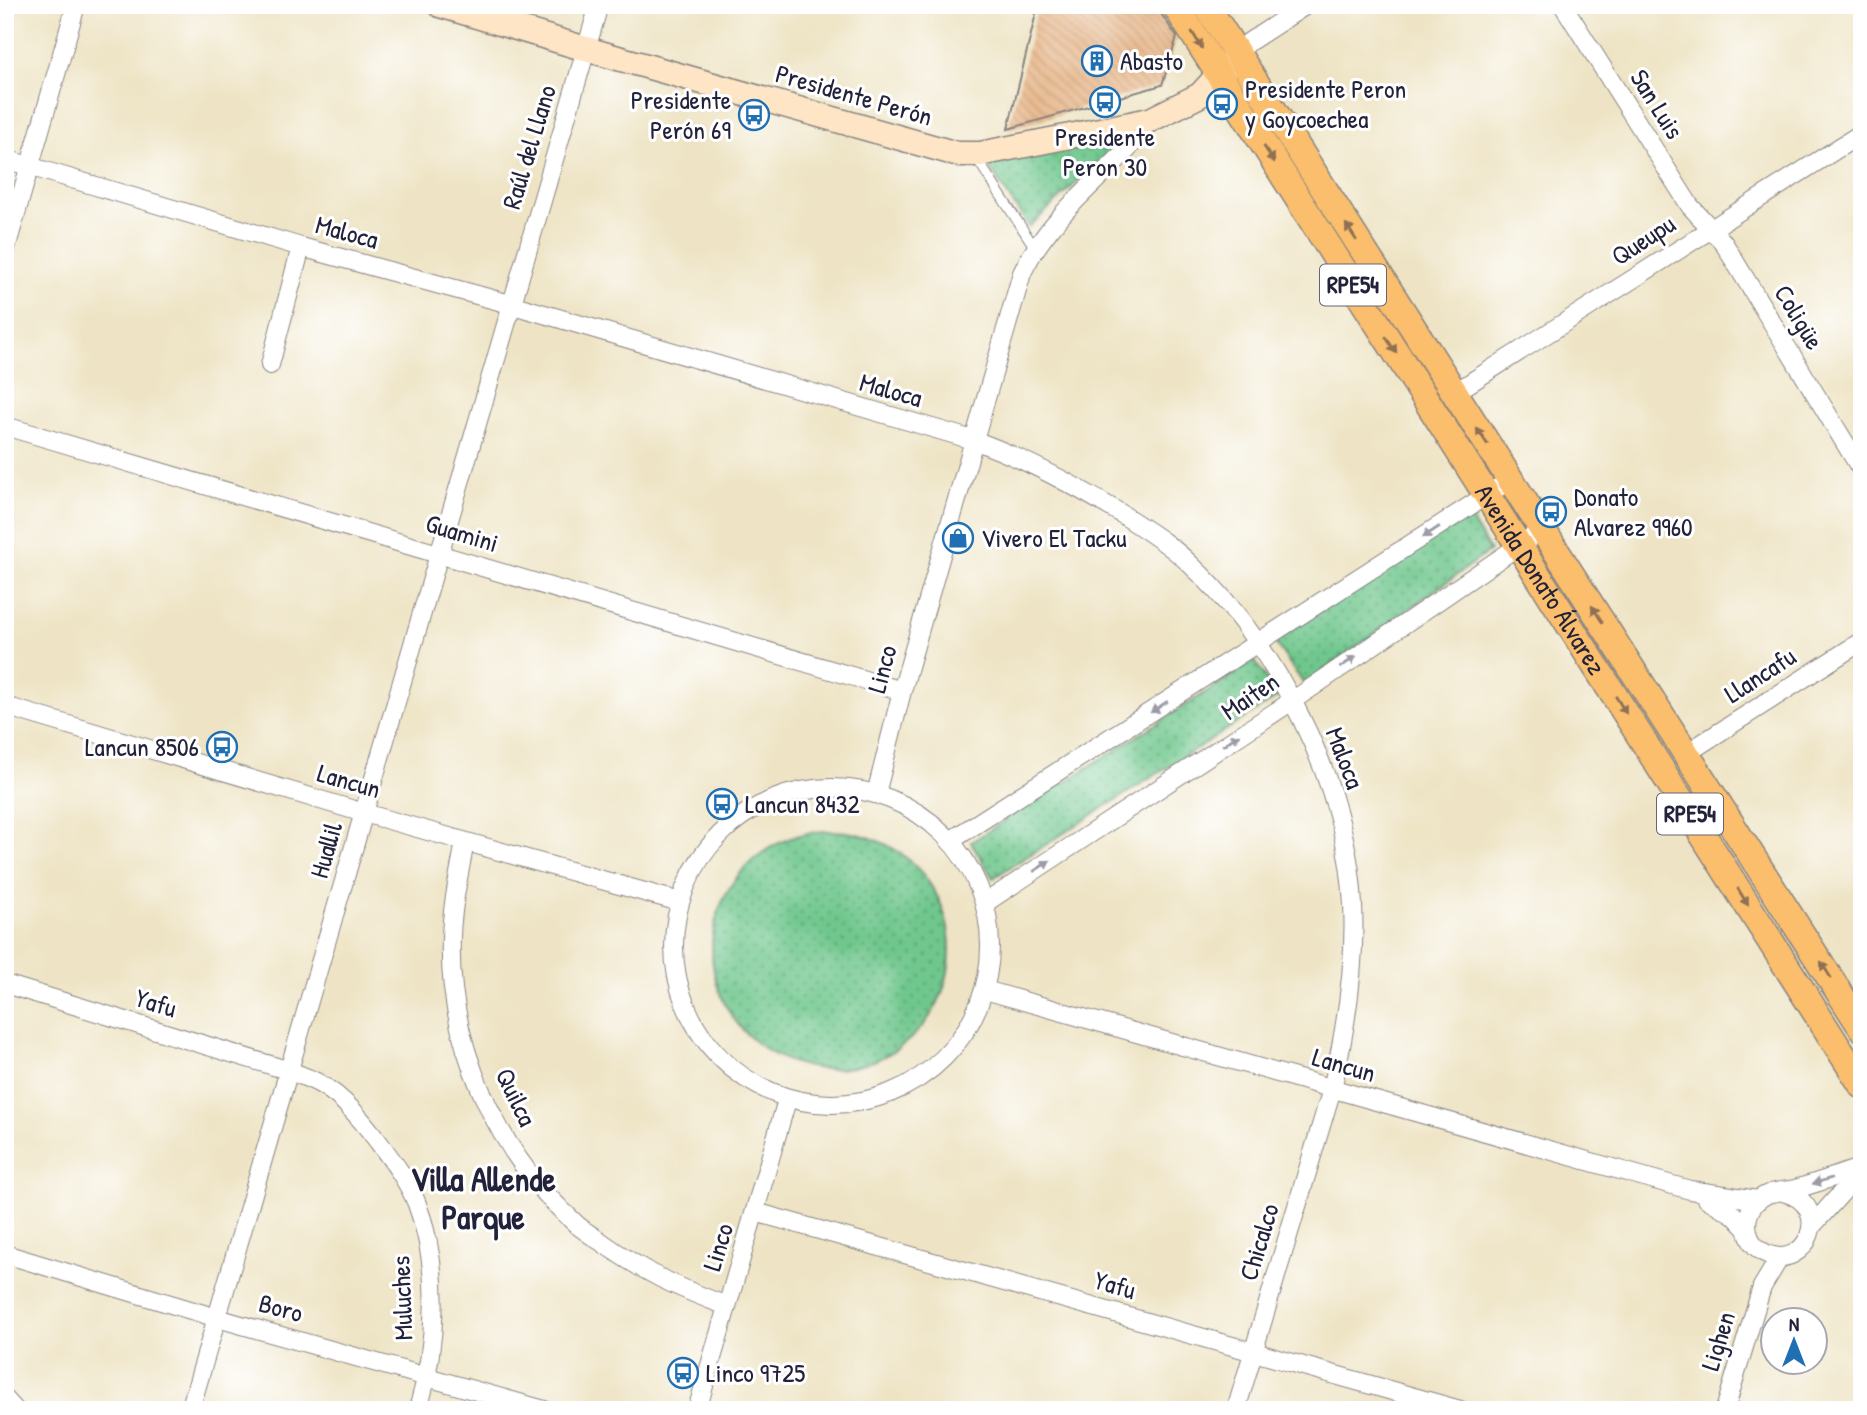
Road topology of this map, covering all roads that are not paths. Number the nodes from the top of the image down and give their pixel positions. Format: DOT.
graph roads {
  1 [pos="76,5"];
  2 [pos="440,5"];
  3 [pos="599,5"];
  4 [pos="1175,5"];
  5 [pos="1206,5"];
  6 [pos="1306,5"];
  7 [pos="1563,5"];
  8 [pos="586,49"];
  9 [pos="1237,54"];
  10 [pos="1219,76"];
  11 [pos="1150,120"];
  12 [pos="1862,133"];
  13 [pos="974,155"];
  14 [pos="5,159"];
  15 [pos="30,166"];
  16 [pos="1710,228"];
  17 [pos="301,247"];
  18 [pos="1035,248"];
  19 [pos="5,252"];
  20 [pos="510,304"];
  21 [pos="270,365"];
  22 [pos="1454,393"];
  23 [pos="5,426"];
  24 [pos="974,440"];
  25 [pos="1862,471"];
  26 [pos="1510,480"];
  27 [pos="1488,495"];
  28 [pos="1543,529"];
  29 [pos="1518,544"];
  30 [pos="438,553"];
  31 [pos="1862,641"];
  32 [pos="1258,644"];
  33 [pos="902,691"];
  34 [pos="1292,701"];
  35 [pos="5,706"];
  36 [pos="1687,753"];
  37 [pos="876,794"];
  38 [pos="364,813"];
  39 [pos="950,841"];
  40 [pos="465,842"];
  41 [pos="680,902"];
  42 [pos="985,903"];
  43 [pos="5,984"];
  44 [pos="985,989"];
  45 [pos="1862,1028"];
  46 [pos="290,1071"];
  47 [pos="1862,1085"];
  48 [pos="1332,1089"];
  49 [pos="787,1100"];
  50 [pos="1862,1169"];
  51 [pos="1690,1190"];
  52 [pos="1783,1192"];
  53 [pos="1758,1200"];
  54 [pos="755,1212"];
  55 [pos="1812,1226"];
  56 [pos="1750,1237"];
  57 [pos="5,1254"];
  58 [pos="1780,1257"];
  59 [pos="1762,1287"];
  60 [pos="727,1306"];
  61 [pos="217,1318"];
  62 [pos="1253,1352"];
  63 [pos="428,1376"];
  64 [pos="5,1399"];
  65 [pos="15,1410"];
  66 [pos="190,1410"];
  67 [pos="418,1410"];
  68 [pos="544,1410"];
  69 [pos="697,1410"];
  70 [pos="1236,1410"];
  71 [pos="1460,1410"];
  72 [pos="1725,1410"];
  1 -- 15 [label="street"];
  2 -- 8 [label="main road, Presidente Perón"];
  3 -- 8 [label="street, Raúl del Llano"];
  4 -- 10 [label="main road, RPE54, one-way"];
  5 -- 9 [label="main road, RPE54"];
  6 -- 9 [label="street"];
  7 -- 16 [label="street, San Luis"];
  8 -- 13 [label="main road, Presidente Perón"];
  8 -- 20 [label="street, Raúl del Llano"];
  9 -- 10 [label="main road, Presidente Perón"];
  22 -- 9 [label="main road, Avenida Donato Álvarez / RPE54, one-way"];
  10 -- 11 [label="main road, Presidente Perón"];
  10 -- 27 [label="main road, Avenida Donato Álvarez / RPE54, one-way"];
  11 -- 13 [label="main road, Presidente Perón"];
  11 -- 18 [label="street, Linco"];
  12 -- 16 [label="street, Queupu"];
  13 -- 18 [label="lane"];
  14 -- 15 [label="street, Maloca"];
  15 -- 17 [label="street, Maloca"];
  15 -- 19 [label="street"];
  16 -- 22 [label="street, Queupu"];
  16 -- 25 [label="street, Coligüe"];
  17 -- 20 [label="street, Maloca"];
  17 -- 21 [label="street"];
  18 -- 24 [label="street, Linco"];
  20 -- 24 [label="street, Maloca"];
  20 -- 30 [label="street, Huallil"];
  26 -- 22 [label="main road, Avenida Donato Álvarez / RPE54, one-way"];
  23 -- 30 [label="street, Guamini"];
  24 -- 32 [label="street, Maloca"];
  24 -- 33 [label="street, Linco"];
  26 -- 27 [label="street, Maiten"];
  26 -- 28 [label="main road, Avenida Donato Álvarez / RPE54"];
  27 -- 29 [label="main road, Avenida Donato Álvarez / RPE54"];
  27 -- 32 [label="street, Maiten, one-way"];
  28 -- 29 [label="street, Maiten"];
  36 -- 28 [label="main road, Avenida Donato Álvarez / RPE54, one-way"];
  34 -- 29 [label="street, Maiten, one-way"];
  29 -- 47 [label="main road, Avenida Donato Álvarez / RPE54, one-way"];
  30 -- 33 [label="street, Guamini"];
  30 -- 38 [label="street, Huallil"];
  31 -- 36 [label="street, Llancafu"];
  32 -- 34 [label="street, Maloca"];
  32 -- 39 [label="street, Maiten, one-way"];
  33 -- 37 [label="street, Linco"];
  42 -- 34 [label="street, Maiten, one-way"];
  34 -- 48 [label="street, Maloca"];
  35 -- 38 [label="street, Lancun"];
  45 -- 36 [label="main road, Avenida Donato Álvarez / RPE54, one-way"];
  37 -- 39 [label="street"];
  37 -- 41 [label="street"];
  38 -- 40 [label="street, Lancun"];
  38 -- 46 [label="street, Huallil"];
  39 -- 42 [label="street"];
  40 -- 41 [label="street, Lancun"];
  40 -- 60 [label="street, Quilca"];
  41 -- 49 [label="street"];
  42 -- 44 [label="street"];
  43 -- 46 [label="street, Yafu"];
  44 -- 48 [label="street, Lancun"];
  44 -- 49 [label="street"];
  46 -- 61 [label="street, Huallil"];
  46 -- 63 [label="street, Muluches"];
  48 -- 51 [label="street, Lancun"];
  48 -- 62 [label="street, Chicalco"];
  49 -- 54 [label="street, Linco"];
  50 -- 52 [label="street, Lancun, one-way"];
  50 -- 55 [label="street, Lancun"];
  51 -- 53 [label="street, Lancun"];
  51 -- 56 [label="street, Lancun"];
  52 -- 53 [label="street, Lancun"];
  52 -- 55 [label="street"];
  53 -- 56 [label="street"];
  54 -- 60 [label="street, Linco"];
  54 -- 62 [label="street, Yafu"];
  55 -- 58 [label="street, Lancun"];
  56 -- 58 [label="street, Lancun"];
  56 -- 59 [label="street, Lighen"];
  57 -- 61 [label="street, Boro"];
  58 -- 59 [label="street, Lighen"];
  59 -- 72 [label="street, Lighen"];
  60 -- 69 [label="street, Linco"];
  61 -- 63 [label="street, Boro"];
  61 -- 66 [label="street, Huallil"];
  62 -- 70 [label="street, Chicalco"];
  62 -- 71 [label="street, Yafu"];
  63 -- 67 [label="street, Muluches"];
  63 -- 68 [label="street, Boro"];
  64 -- 65 [label="street"];
}
